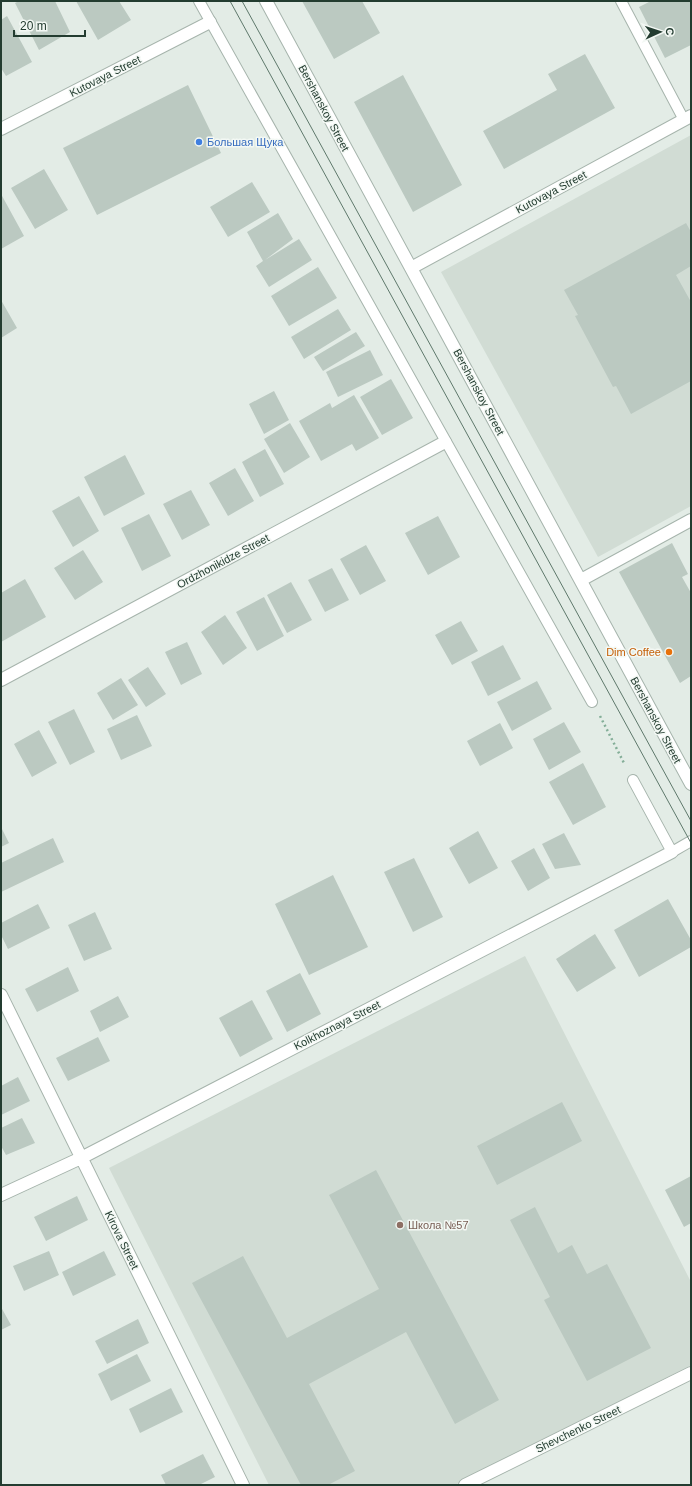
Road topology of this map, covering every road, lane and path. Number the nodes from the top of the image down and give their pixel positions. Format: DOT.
graph roads {
  1 [pos="199,1"];
  2 [pos="266,1"];
  3 [pos="621,1"];
  4 [pos="210,22"];
  5 [pos="688,118"];
  6 [pos="1,129"];
  7 [pos="411,268"];
  8 [pos="445,442"];
  9 [pos="691,520"];
  10 [pos="580,580"];
  11 [pos="1,680"];
  12 [pos="592,702"];
  13 [pos="633,780"];
  14 [pos="691,784"];
  15 [pos="691,841"];
  16 [pos="672,852"];
  17 [pos="1,995"];
  18 [pos="81,1158"];
  19 [pos="1,1196"];
  20 [pos="691,1373"];
  21 [pos="243,1485"];
  22 [pos="464,1485"];
  1 -- 4 [label="lane"];
  2 -- 7 [label="street, Bershanskoy Street"];
  3 -- 5 [label="lane"];
  4 -- 6 [label="street, Kutovaya Street"];
  4 -- 8 [label="lane"];
  5 -- 7 [label="street, Kutovaya Street"];
  7 -- 10 [label="street, Bershanskoy Street"];
  8 -- 11 [label="street, Ordzhonikidze Street"];
  8 -- 12 [label="lane"];
  9 -- 10 [label="street"];
  10 -- 14 [label="street, Bershanskoy Street"];
  12 -- 13 [label="path"];
  13 -- 16 [label="lane"];
  15 -- 16 [label="lane"];
  16 -- 18 [label="street, Kolkhoznaya Street"];
  17 -- 18 [label="street, Kirova Street"];
  18 -- 19 [label="street, Kolkhoznaya Street"];
  18 -- 21 [label="street, Kirova Street"];
  20 -- 22 [label="street, Shevchenko Street"];
}
